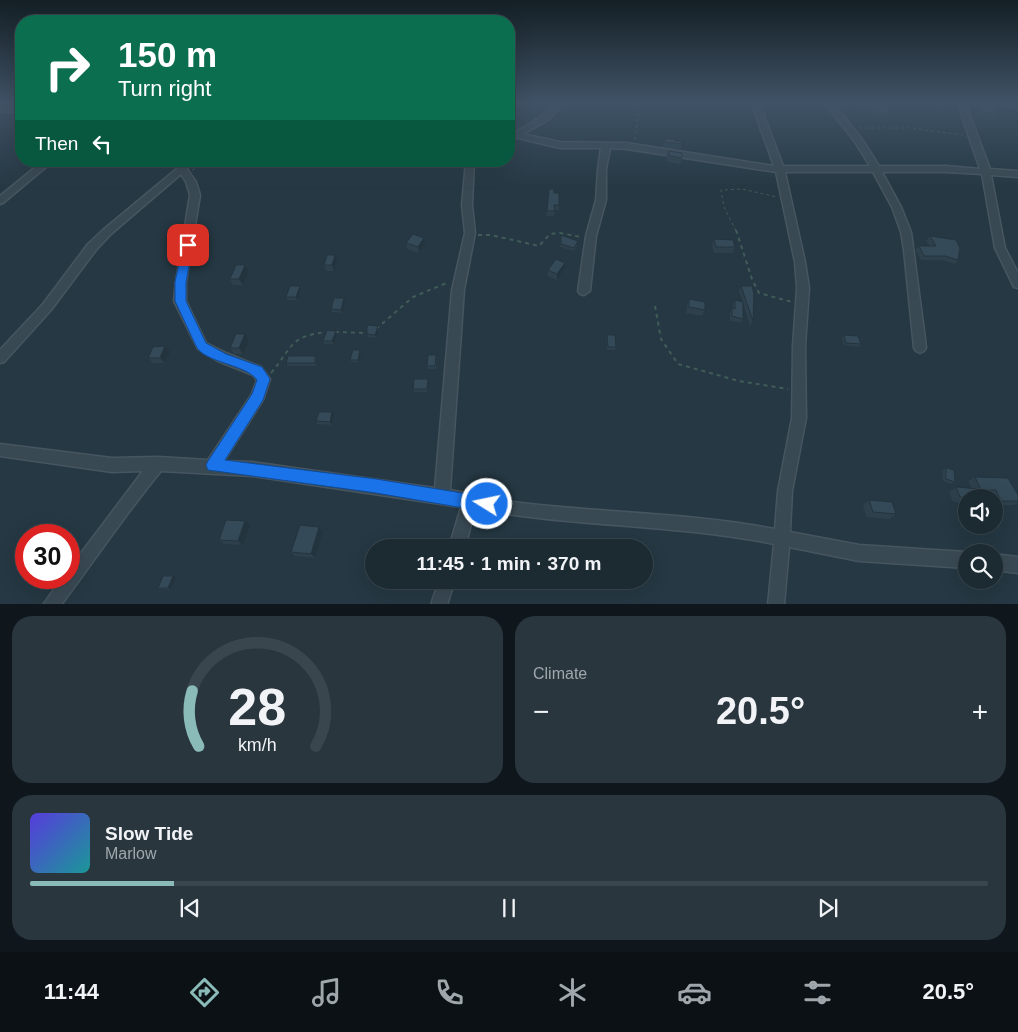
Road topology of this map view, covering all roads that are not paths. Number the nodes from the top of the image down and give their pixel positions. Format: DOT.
graph roads {
  1 [pos="765,130"];
  2 [pos="852,130"];
  3 [pos="971,130"];
  4 [pos="515,135"];
  5 [pos="606,146"];
  6 [pos="40,167"];
  7 [pos="470,167"];
  8 [pos="185,168"];
  9 [pos="875,169"];
  10 [pos="780,170"];
  11 [pos="986,172"];
  12 [pos="1018,174"];
  13 [pos="0,201"];
  14 [pos="1018,284"];
  15 [pos="584,291"];
  16 [pos="920,348"];
  17 [pos="0,358"];
  18 [pos="0,450"];
  19 [pos="158,464"];
  20 [pos="213,465"];
  21 [pos="442,496"];
  22 [pos="470,501"];
  23 [pos="459,539"];
  24 [pos="783,540"];
  25 [pos="958,559"];
  26 [pos="1003,564"];
  27 [pos="1017,566"];
  28 [pos="444,589"];
  29 [pos="51,604"];
  30 [pos="439,604"];
  31 [pos="776,604"];
  1 -- 10 [label="street"];
  2 -- 9 [label="street"];
  3 -- 11 [label="street"];
  4 -- 5 [label="street"];
  5 -- 10 [label="street"];
  5 -- 15 [label="street"];
  6 -- 13 [label="street"];
  7 -- 21 [label="street"];
  8 -- 17 [label="street"];
  8 -- 20 [label="street"];
  9 -- 10 [label="street"];
  9 -- 11 [label="street"];
  9 -- 16 [label="street"];
  10 -- 24 [label="street"];
  11 -- 12 [label="street"];
  11 -- 14 [label="street"];
  18 -- 19 [label="street"];
  19 -- 20 [label="street"];
  19 -- 29 [label="street"];
  20 -- 21 [label="street"];
  21 -- 22 [label="street"];
  22 -- 23 [label="street"];
  22 -- 24 [label="street"];
  24 -- 25 [label="street"];
  24 -- 31 [label="street"];
  26 -- 27 [label="street"];
  28 -- 30 [label="street"];
}
